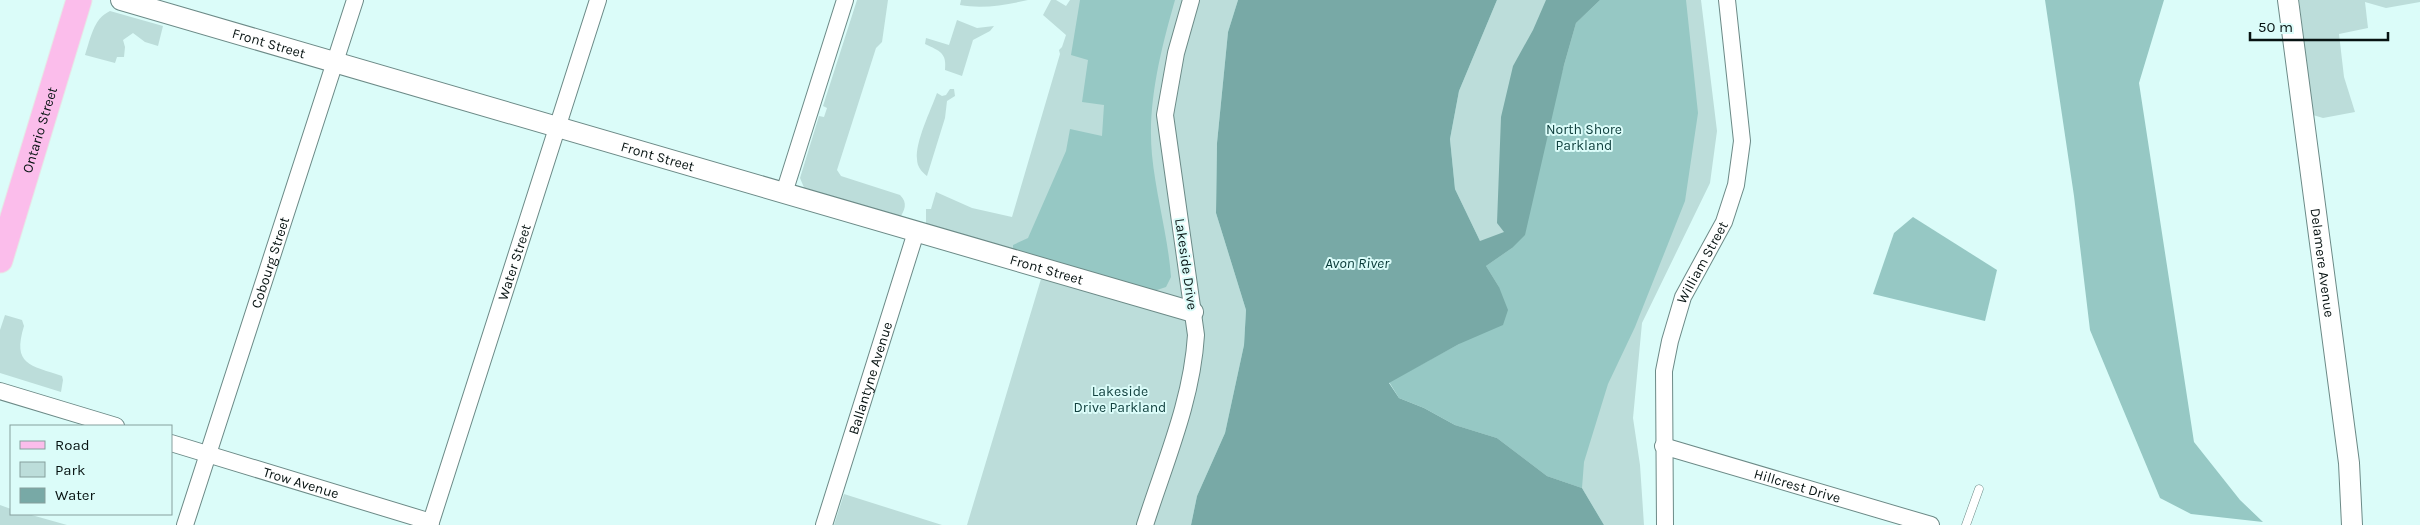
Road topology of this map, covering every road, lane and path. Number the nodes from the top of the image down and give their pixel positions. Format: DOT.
graph roads {
  1 [pos="79,0"];
  2 [pos="121,0"];
  3 [pos="355,0"];
  4 [pos="598,0"];
  5 [pos="845,0"];
  6 [pos="1191,0"];
  7 [pos="1727,0"];
  8 [pos="2288,0"];
  9 [pos="335,62"];
  10 [pos="558,127"];
  11 [pos="784,193"];
  12 [pos="916,232"];
  13 [pos="0,260"];
  14 [pos="1193,312"];
  15 [pos="0,391"];
  16 [pos="113,425"];
  17 [pos="172,443"];
  18 [pos="1663,446"];
  19 [pos="207,454"];
  20 [pos="1979,488"];
  21 [pos="431,524"];
  22 [pos="185,525"];
  23 [pos="824,525"];
  24 [pos="1145,525"];
  25 [pos="1665,525"];
  26 [pos="1931,525"];
  27 [pos="1966,525"];
  28 [pos="2352,525"];
  1 -- 13 [label="main road, Ontario Street"];
  2 -- 9 [label="street, Front Street"];
  3 -- 9 [label="street, Cobourg Street"];
  4 -- 10 [label="street, Water Street"];
  5 -- 11 [label="street"];
  6 -- 14 [label="street, Lakeside Drive"];
  7 -- 18 [label="street, William Street"];
  8 -- 28 [label="street, Delamere Avenue"];
  9 -- 10 [label="street, Front Street"];
  9 -- 19 [label="street, Cobourg Street"];
  10 -- 11 [label="street, Front Street"];
  10 -- 21 [label="street, Water Street"];
  11 -- 12 [label="street, Front Street"];
  12 -- 14 [label="street, Front Street"];
  12 -- 23 [label="street, Ballantyne Avenue"];
  14 -- 24 [label="street, Lakeside Drive"];
  15 -- 16 [label="street"];
  17 -- 19 [label="street, Trow Avenue"];
  18 -- 25 [label="street, William Street"];
  18 -- 26 [label="street, Hillcrest Drive"];
  19 -- 21 [label="street, Trow Avenue"];
  19 -- 22 [label="street, Cobourg Street"];
  20 -- 27 [label="lane"];
}
